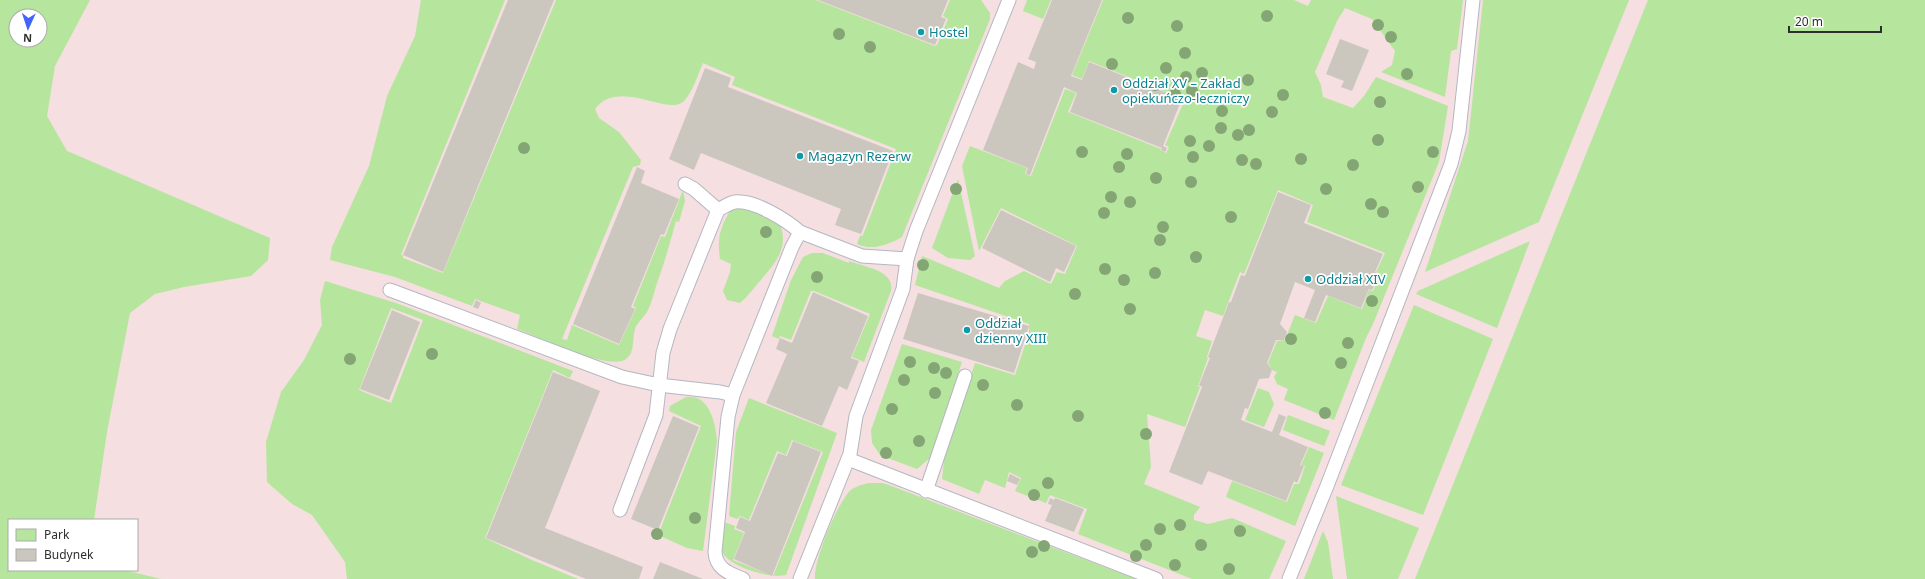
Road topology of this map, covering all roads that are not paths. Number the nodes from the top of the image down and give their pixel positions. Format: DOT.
graph roads {
  1 [pos="1473,0"];
  2 [pos="1006,2"];
  3 [pos="686,184"];
  4 [pos="718,210"];
  5 [pos="800,232"];
  6 [pos="907,259"];
  7 [pos="390,290"];
  8 [pos="965,376"];
  9 [pos="659,385"];
  10 [pos="732,395"];
  11 [pos="848,460"];
  12 [pos="926,491"];
  13 [pos="620,510"];
  14 [pos="742,579"];
  15 [pos="800,579"];
  16 [pos="1156,579"];
  17 [pos="1289,579"];
  1 -- 17 [label="lane"];
  2 -- 6 [label="lane"];
  3 -- 4 [label="lane"];
  4 -- 5 [label="lane"];
  4 -- 9 [label="lane"];
  5 -- 6 [label="lane"];
  5 -- 10 [label="lane"];
  6 -- 11 [label="lane"];
  7 -- 9 [label="lane"];
  8 -- 12 [label="lane"];
  9 -- 10 [label="lane"];
  9 -- 13 [label="lane"];
  10 -- 14 [label="lane"];
  11 -- 12 [label="lane"];
  11 -- 15 [label="lane"];
  12 -- 16 [label="lane"];
}
